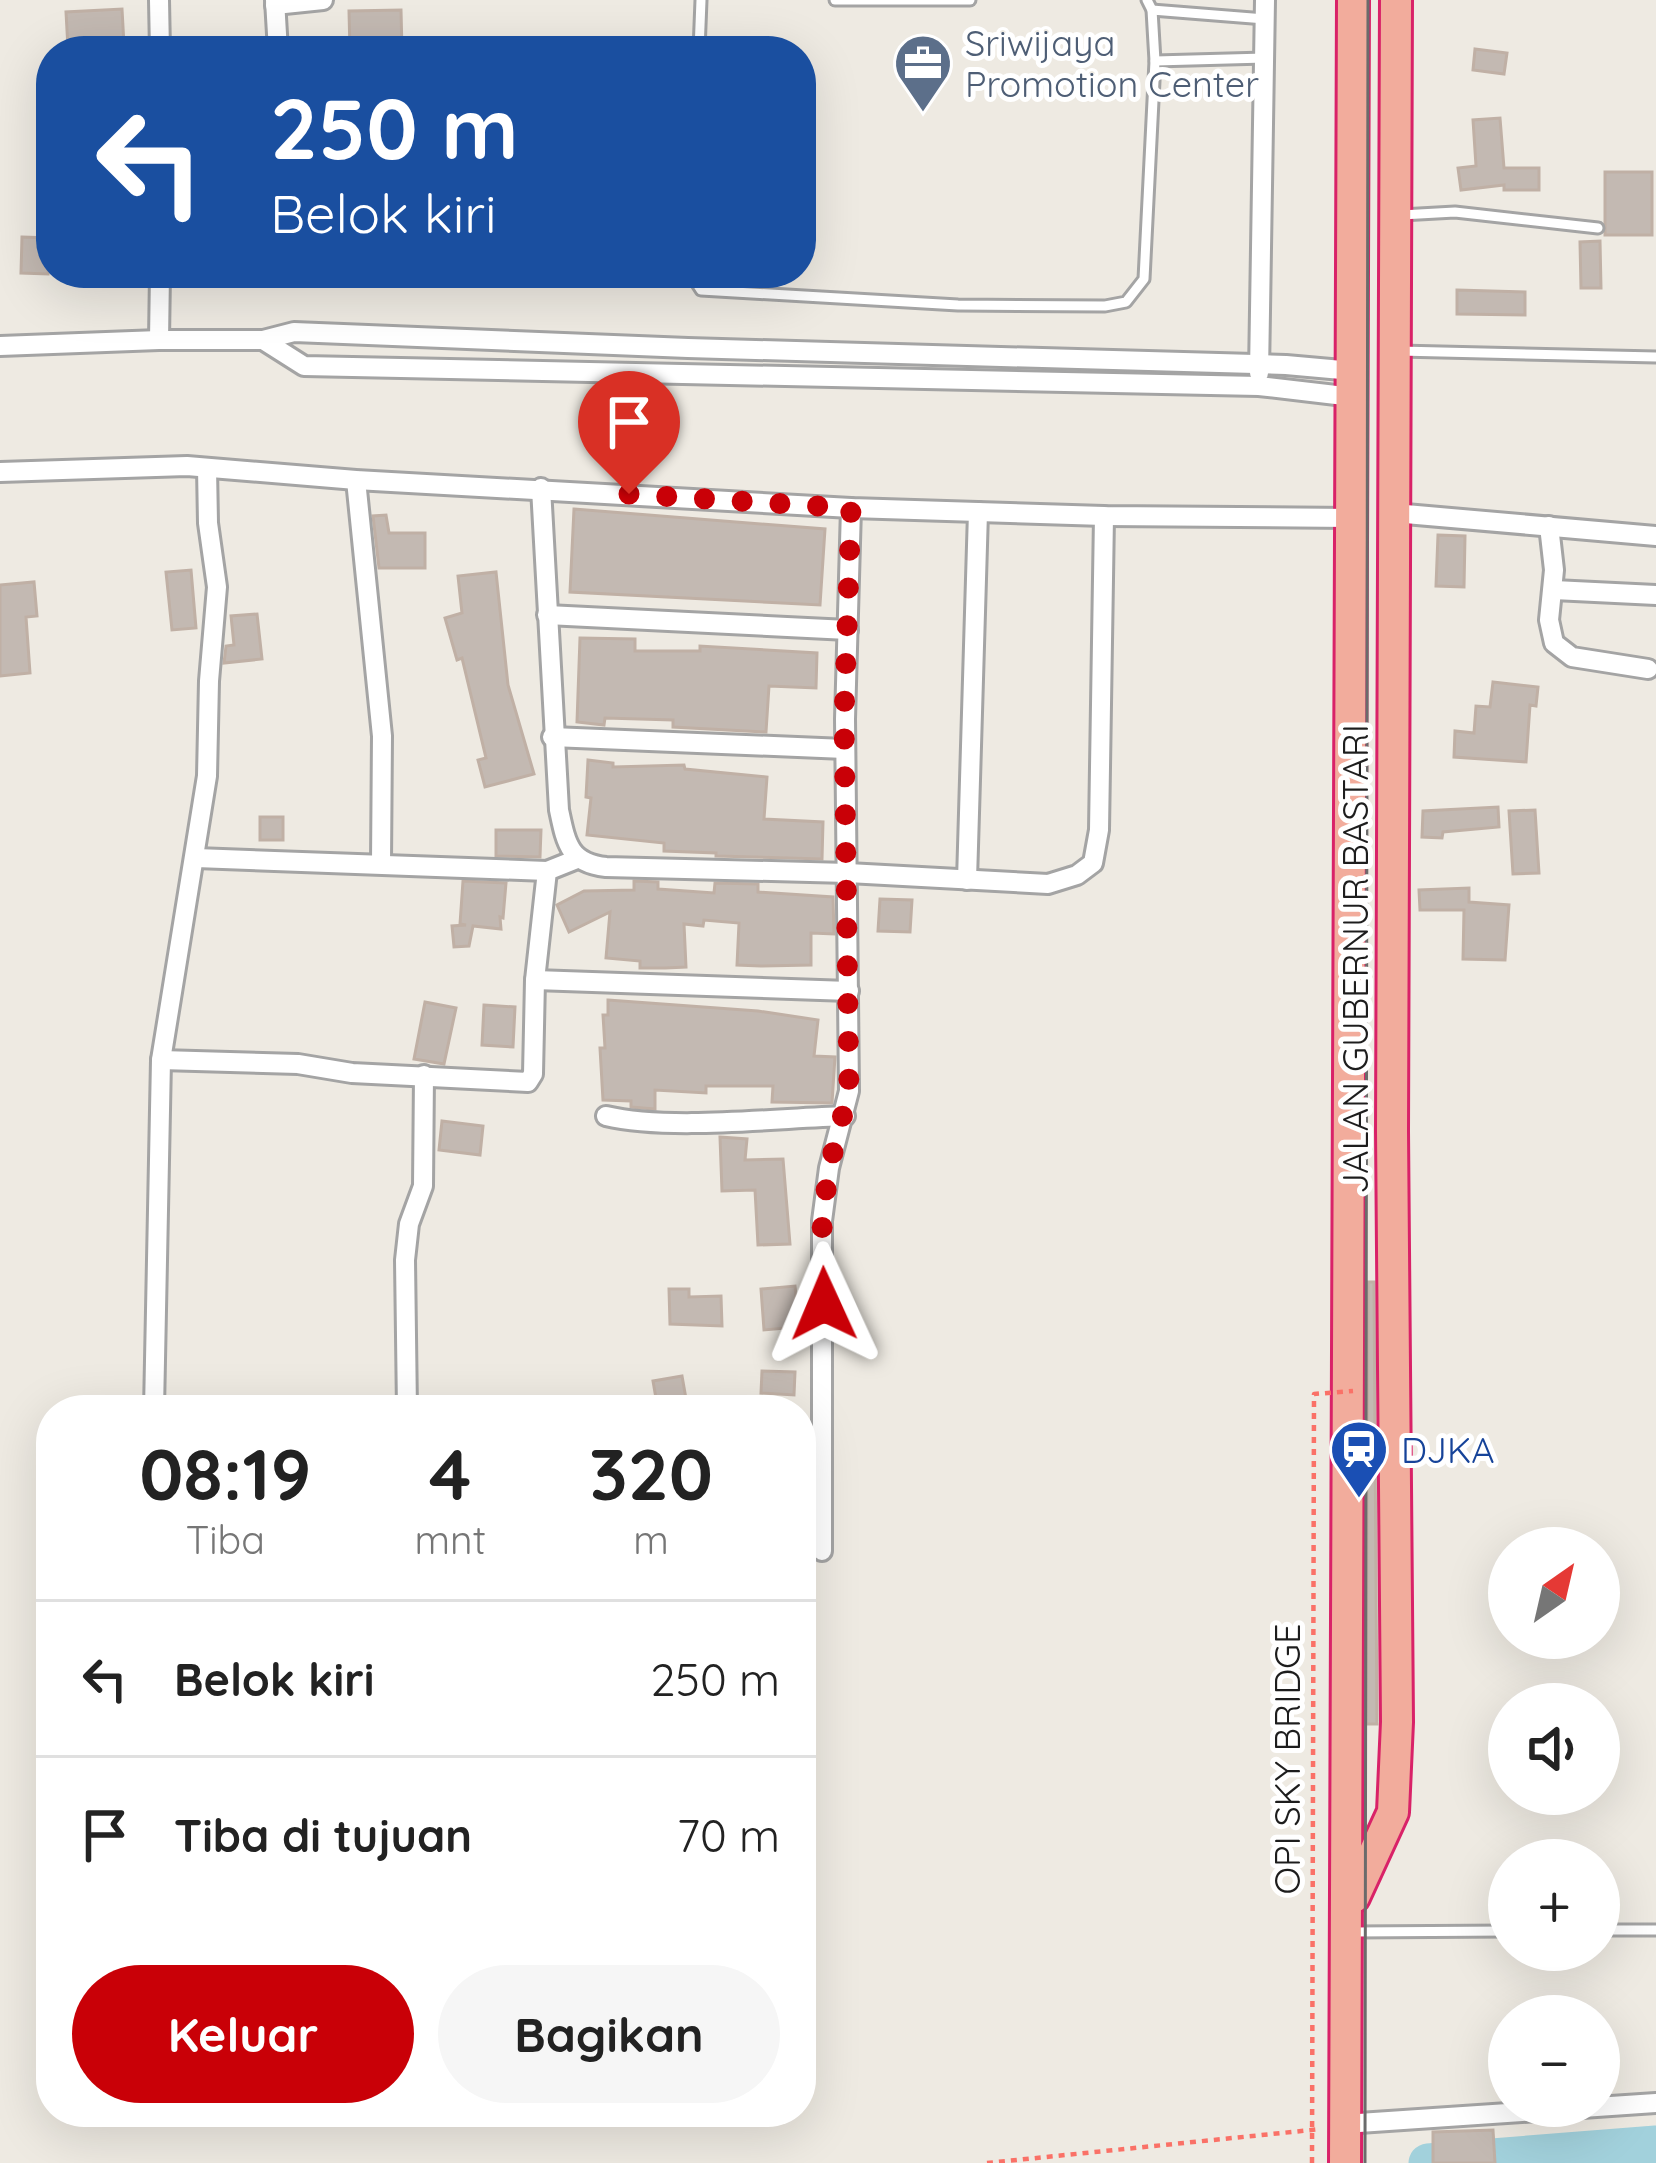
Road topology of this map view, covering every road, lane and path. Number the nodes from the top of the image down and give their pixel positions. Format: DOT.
graph roads {
  1 [pos="159,0"];
  2 [pos="323,0"];
  3 [pos="701,0"];
  4 [pos="835,0"];
  5 [pos="970,0"];
  6 [pos="1353,0"];
  7 [pos="1396,0"];
  8 [pos="275,2"];
  9 [pos="1149,5"];
  10 [pos="1265,10"];
  11 [pos="160,36"];
  12 [pos="277,36"];
  13 [pos="700,36"];
  14 [pos="1264,58"];
  15 [pos="1155,61"];
  16 [pos="1396,215"];
  17 [pos="1598,228"];
  18 [pos="160,288"];
  19 [pos="699,288"];
  20 [pos="159,340"];
  21 [pos="263,340"];
  22 [pos="0,346"];
  23 [pos="1394,351"];
  24 [pos="1656,357"];
  25 [pos="1259,364"];
  26 [pos="1340,381"];
  27 [pos="1259,386"];
  28 [pos="207,467"];
  29 [pos="0,472"];
  30 [pos="356,480"];
  31 [pos="541,488"];
  32 [pos="851,508"];
  33 [pos="978,512"];
  34 [pos="1394,513"];
  35 [pos="1104,516"];
  36 [pos="1351,518"];
  37 [pos="1549,526"];
  38 [pos="1656,536"];
  39 [pos="1553,590"];
  40 [pos="1656,596"];
  41 [pos="547,615"];
  42 [pos="848,630"];
  43 [pos="1648,669"];
  44 [pos="552,737"];
  45 [pos="845,749"];
  46 [pos="196,858"];
  47 [pos="577,859"];
  48 [pos="381,862"];
  49 [pos="547,871"];
  50 [pos="848,873"];
  51 [pos="967,880"];
  52 [pos="535,980"];
  53 [pos="849,991"];
  54 [pos="161,1060"];
  55 [pos="424,1075"];
  56 [pos="606,1116"];
  57 [pos="845,1116"];
  58 [pos="1348,1122"];
  59 [pos="1392,1131"];
  60 [pos="1353,1391"];
  61 [pos="154,1395"];
  62 [pos="407,1395"];
  63 [pos="822,1551"];
  64 [pos="1348,1920"];
  65 [pos="1488,1930"];
  66 [pos="1620,1930"];
  67 [pos="1656,1930"];
  68 [pos="1656,2103"];
  69 [pos="1344,2124"];
  70 [pos="987,2163"];
  71 [pos="1312,2163"];
  72 [pos="1345,2163"];
  1 -- 11 [label="street"];
  2 -- 8 [label="street"];
  3 -- 13 [label="lane"];
  4 -- 5 [label="lane"];
  6 -- 26 [label="highway, JALAN GUBERNUR BASTARI"];
  7 -- 16 [label="highway, JALAN GUBERNUR BASTARI"];
  8 -- 12 [label="street"];
  9 -- 10 [label="lane"];
  9 -- 15 [label="lane"];
  10 -- 14 [label="street"];
  14 -- 15 [label="lane"];
  14 -- 25 [label="street"];
  15 -- 19 [label="lane"];
  16 -- 17 [label="lane"];
  16 -- 23 [label="highway, JALAN GUBERNUR BASTARI"];
  18 -- 20 [label="street"];
  20 -- 21 [label="street"];
  20 -- 22 [label="street"];
  21 -- 25 [label="street"];
  21 -- 27 [label="street"];
  23 -- 24 [label="lane"];
  23 -- 34 [label="highway, JALAN GUBERNUR BASTARI"];
  25 -- 26 [label="street"];
  25 -- 27 [label="street"];
  26 -- 27 [label="street"];
  26 -- 36 [label="highway, JALAN GUBERNUR BASTARI"];
  28 -- 29 [label="street"];
  28 -- 30 [label="street"];
  28 -- 46 [label="street"];
  30 -- 31 [label="street"];
  30 -- 48 [label="street"];
  31 -- 32 [label="street"];
  31 -- 41 [label="street"];
  32 -- 33 [label="street"];
  32 -- 42 [label="street"];
  33 -- 35 [label="street"];
  33 -- 51 [label="street"];
  34 -- 37 [label="street"];
  34 -- 59 [label="highway, JALAN GUBERNUR BASTARI"];
  35 -- 36 [label="street"];
  35 -- 51 [label="street"];
  36 -- 58 [label="highway, JALAN GUBERNUR BASTARI"];
  37 -- 38 [label="street"];
  37 -- 39 [label="street"];
  39 -- 40 [label="street"];
  39 -- 43 [label="street"];
  41 -- 42 [label="street"];
  41 -- 44 [label="street"];
  42 -- 45 [label="street"];
  44 -- 45 [label="street"];
  44 -- 47 [label="street"];
  45 -- 50 [label="street"];
  46 -- 48 [label="street"];
  46 -- 54 [label="street"];
  47 -- 49 [label="street"];
  47 -- 50 [label="street"];
  48 -- 49 [label="street"];
  49 -- 52 [label="street"];
  50 -- 51 [label="street"];
  50 -- 53 [label="street"];
  52 -- 53 [label="street"];
  52 -- 55 [label="street"];
  53 -- 57 [label="street"];
  54 -- 55 [label="street"];
  54 -- 61 [label="street"];
  55 -- 62 [label="street"];
  56 -- 57 [label="street"];
  57 -- 63 [label="street"];
  58 -- 59 [label="highway"];
  58 -- 64 [label="highway, JALAN GUBERNUR BASTARI"];
  59 -- 64 [label="highway, JALAN GUBERNUR BASTARI"];
  60 -- 71 [label="path, OPI SKY BRIDGE, bridge"];
  64 -- 65 [label="lane"];
  64 -- 69 [label="highway, JALAN GUBERNUR BASTARI"];
  66 -- 67 [label="lane"];
  68 -- 69 [label="street"];
  69 -- 70 [label="path"];
  69 -- 72 [label="highway, JALAN GUBERNUR BASTARI"];
}
